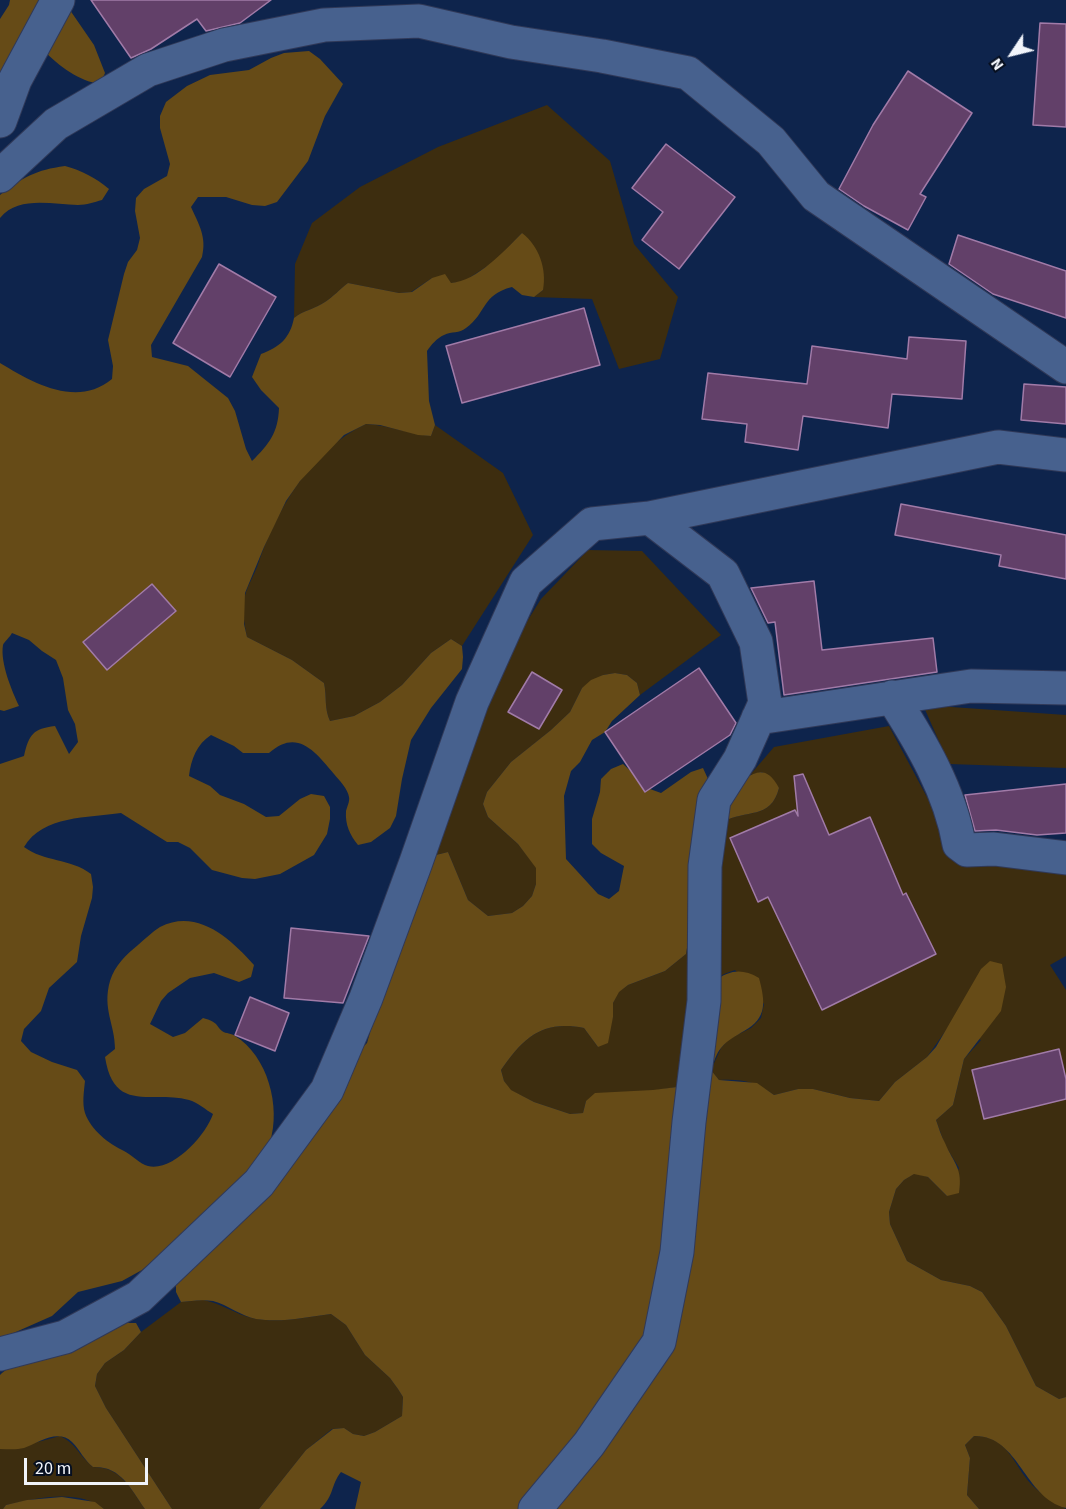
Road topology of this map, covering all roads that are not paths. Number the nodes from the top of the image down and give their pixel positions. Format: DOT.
graph roads {
  1 [pos="58,0"];
  2 [pos="445,0"];
  3 [pos="419,21"];
  4 [pos="0,121"];
  5 [pos="0,176"];
  6 [pos="1066,367"];
  7 [pos="1066,454"];
  8 [pos="650,518"];
  9 [pos="1066,687"];
  10 [pos="892,697"];
  11 [pos="758,718"];
  12 [pos="1066,858"];
  13 [pos="0,1354"];
  14 [pos="535,1509"];
  1 -- 4 [label="street"];
  2 -- 3 [label="street"];
  3 -- 5 [label="street"];
  3 -- 6 [label="street"];
  7 -- 8 [label="street"];
  8 -- 11 [label="street"];
  8 -- 13 [label="street"];
  9 -- 10 [label="street"];
  10 -- 11 [label="street"];
  10 -- 12 [label="street"];
  11 -- 14 [label="street"];
}
